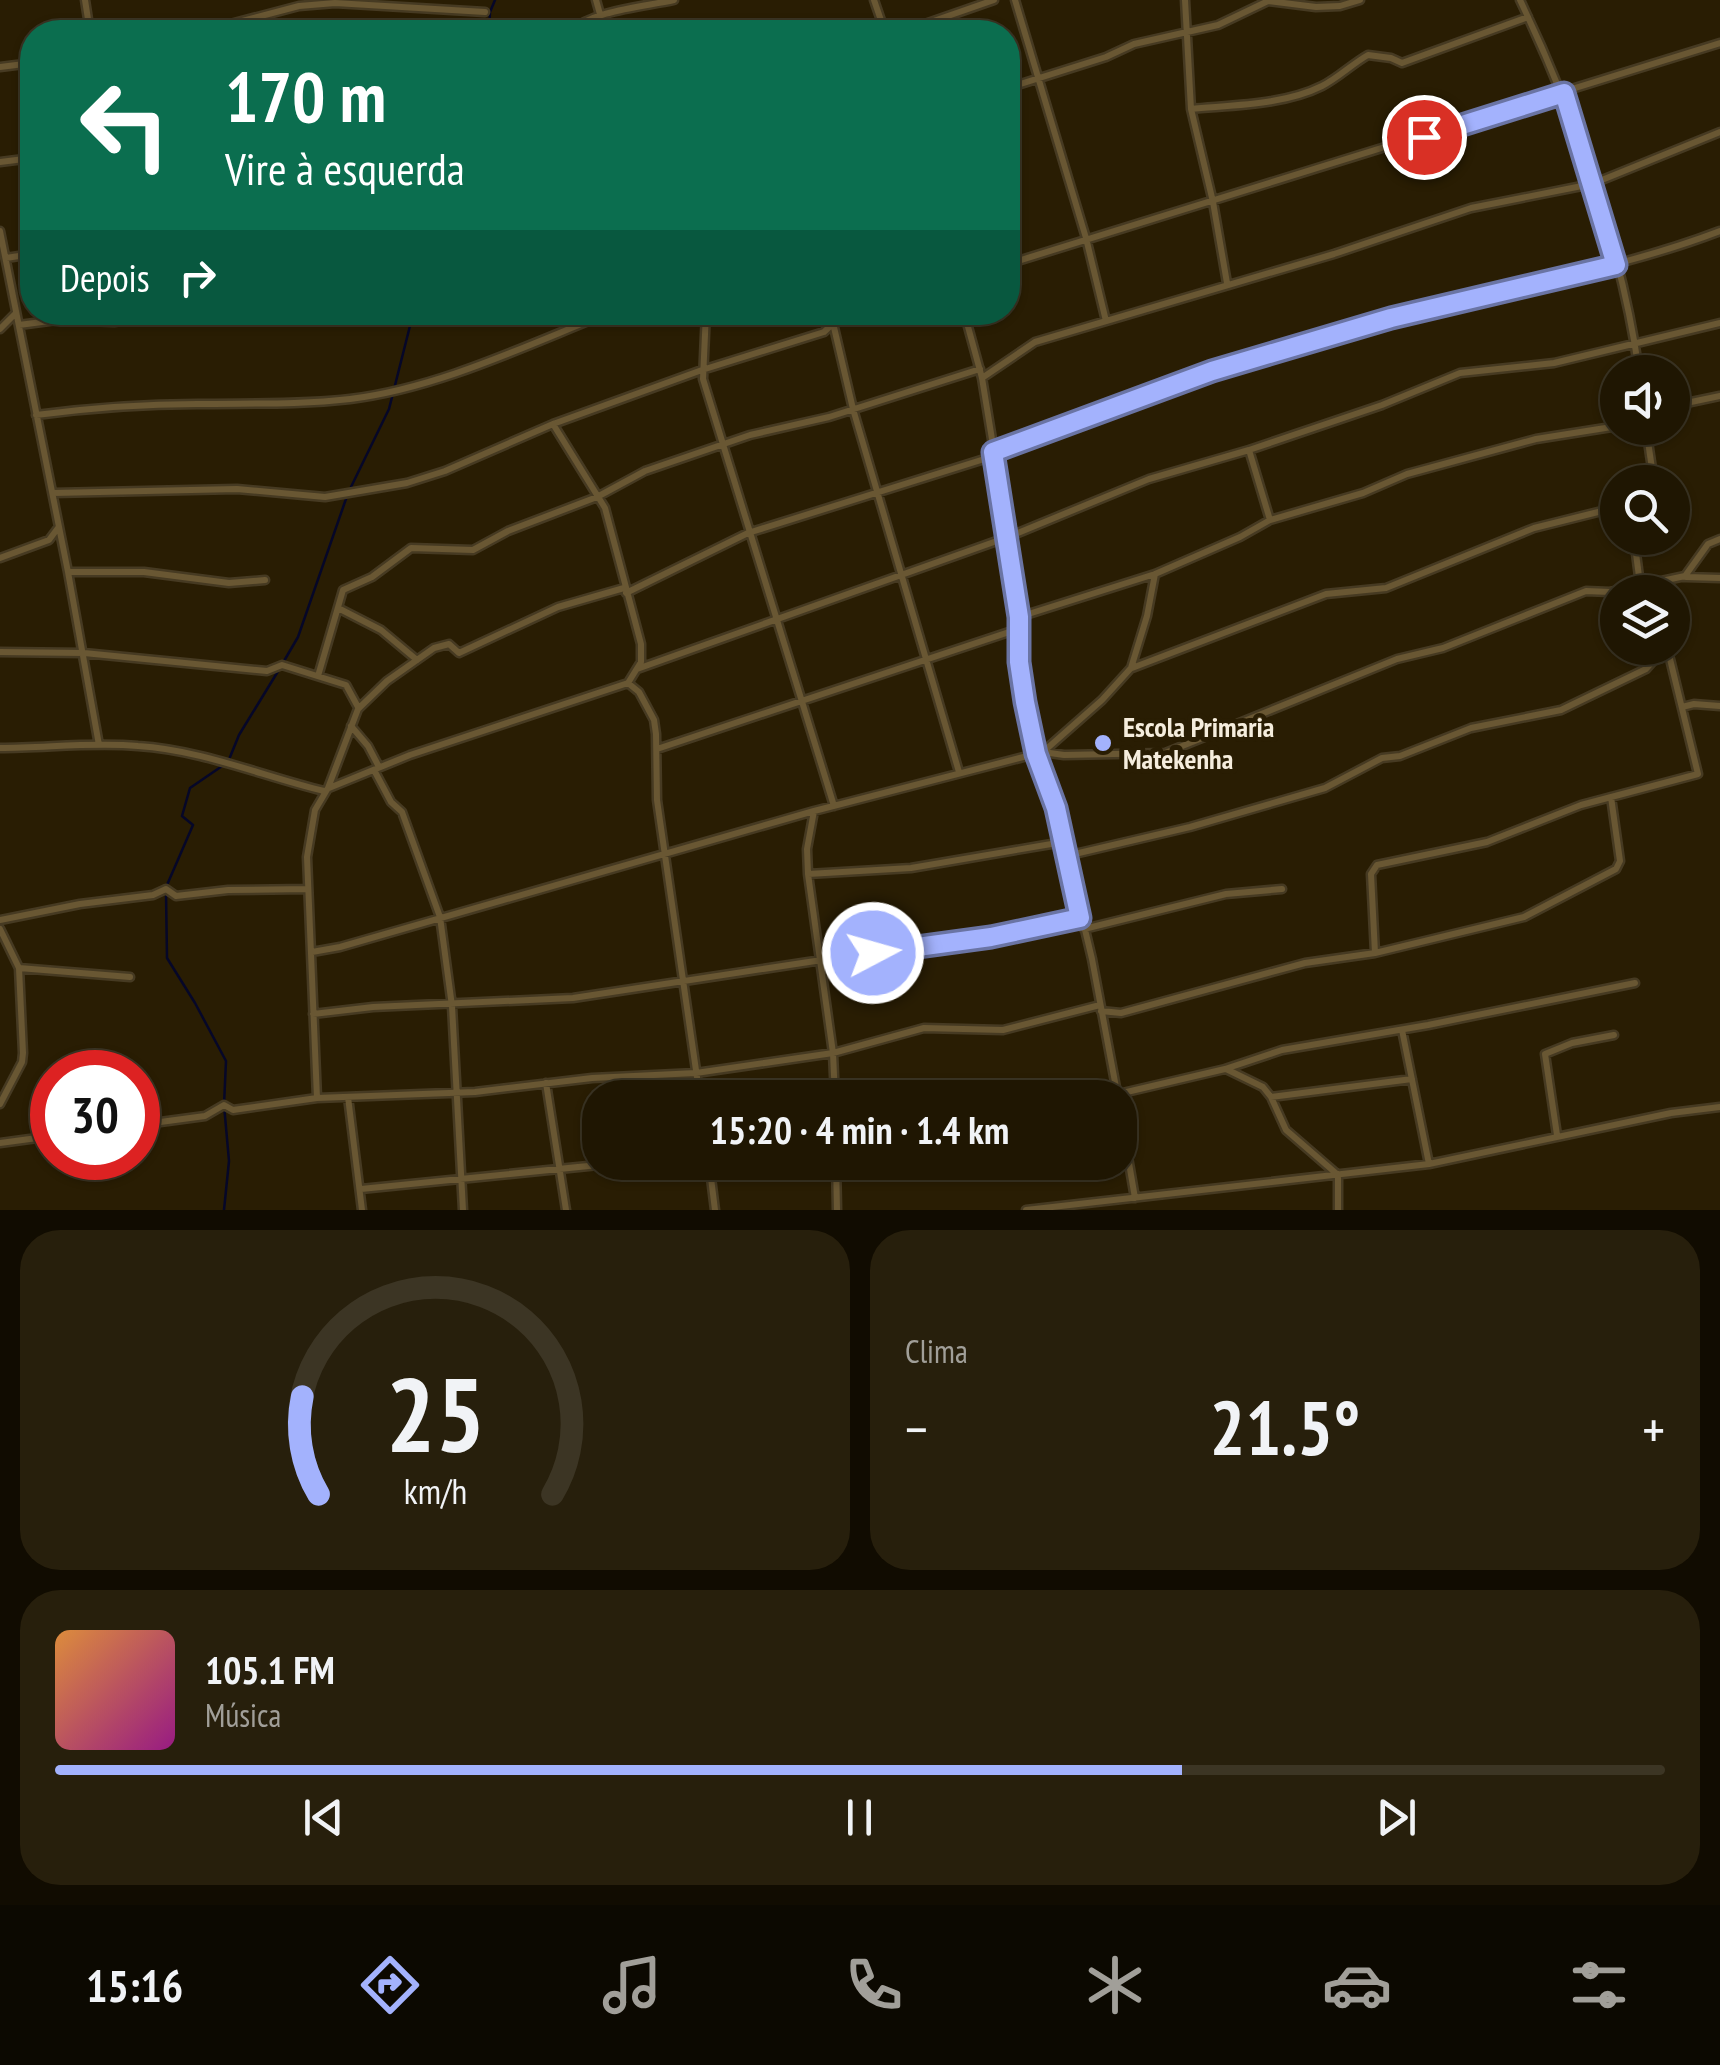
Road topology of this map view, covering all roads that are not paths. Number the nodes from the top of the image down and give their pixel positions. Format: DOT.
graph roads {
  1 [pos="596,0"];
  2 [pos="674,0"];
  3 [pos="994,0"];
  4 [pos="1015,0"];
  5 [pos="1185,0"];
  6 [pos="1360,0"];
  7 [pos="1520,0"];
  8 [pos="336,1"];
  9 [pos="485,12"];
  10 [pos="601,17"];
  11 [pos="1528,17"];
  12 [pos="246,20"];
  13 [pos="592,20"];
  14 [pos="602,20"];
  15 [pos="936,20"];
  16 [pos="1186,32"];
  17 [pos="1720,43"];
  18 [pos="1040,78"];
  19 [pos="1020,84"];
  20 [pos="1564,93"];
  21 [pos="1191,108"];
  22 [pos="1720,132"];
  23 [pos="1592,184"];
  24 [pos="1213,202"];
  25 [pos="1720,231"];
  26 [pos="0,232"];
  27 [pos="1086,238"];
  28 [pos="20,256"];
  29 [pos="6,258"];
  30 [pos="1020,260"];
  31 [pos="1616,265"];
  32 [pos="1227,283"];
  33 [pos="17,312"];
  34 [pos="1106,320"];
  35 [pos="1720,323"];
  36 [pos="20,325"];
  37 [pos="577,325"];
  38 [pos="705,325"];
  39 [pos="832,325"];
  40 [pos="833,325"];
  41 [pos="968,325"];
  42 [pos="0,329"];
  43 [pos="1635,346"];
  44 [pos="1636,355"];
  45 [pos="702,370"];
  46 [pos="981,373"];
  47 [pos="1720,396"];
  48 [pos="1690,402"];
  49 [pos="853,409"];
  50 [pos="36,415"];
  51 [pos="553,424"];
  52 [pos="1600,429"];
  53 [pos="721,446"];
  54 [pos="1249,450"];
  55 [pos="994,453"];
  56 [pos="876,490"];
  57 [pos="53,493"];
  58 [pos="597,497"];
  59 [pos="1600,512"];
  60 [pos="1270,520"];
  61 [pos="59,527"];
  62 [pos="748,533"];
  63 [pos="1008,537"];
  64 [pos="49,540"];
  65 [pos="1720,540"];
  66 [pos="62,546"];
  67 [pos="0,558"];
  68 [pos="68,572"];
  69 [pos="903,574"];
  70 [pos="1155,574"];
  71 [pos="1686,575"];
  72 [pos="1690,576"];
  73 [pos="1720,578"];
  74 [pos="265,580"];
  75 [pos="625,590"];
  76 [pos="1600,592"];
  77 [pos="338,608"];
  78 [pos="774,617"];
  79 [pos="1019,617"];
  80 [pos="1018,629"];
  81 [pos="0,652"];
  82 [pos="84,653"];
  83 [pos="924,658"];
  84 [pos="417,660"];
  85 [pos="1650,665"];
  86 [pos="1672,665"];
  87 [pos="1131,668"];
  88 [pos="636,669"];
  89 [pos="318,676"];
  90 [pos="628,683"];
  91 [pos="800,699"];
  92 [pos="1720,706"];
  93 [pos="1682,707"];
  94 [pos="358,708"];
  95 [pos="351,726"];
  96 [pos="98,745"];
  97 [pos="0,748"];
  98 [pos="657,749"];
  99 [pos="1040,753"];
  100 [pos="376,768"];
  101 [pos="959,772"];
  102 [pos="326,790"];
  103 [pos="1611,797"];
  104 [pos="834,806"];
  105 [pos="814,811"];
  106 [pos="1063,842"];
  107 [pos="665,855"];
  108 [pos="1066,856"];
  109 [pos="808,874"];
  110 [pos="308,889"];
  111 [pos="1282,889"];
  112 [pos="440,917"];
  113 [pos="1080,918"];
  114 [pos="0,920"];
  115 [pos="1084,928"];
  116 [pos="0,929"];
  117 [pos="312,952"];
  118 [pos="1375,953"];
  119 [pos="818,960"];
  120 [pos="19,968"];
  121 [pos="130,978"];
  122 [pos="684,980"];
  123 [pos="1635,983"];
  124 [pos="452,1006"];
  125 [pos="1101,1008"];
  126 [pos="1121,1013"];
  127 [pos="313,1014"];
  128 [pos="1402,1030"];
  129 [pos="1106,1032"];
  130 [pos="1614,1034"];
  131 [pos="833,1053"];
  132 [pos="1225,1069"];
  133 [pos="696,1073"];
  134 [pos="697,1080"];
  135 [pos="834,1080"];
  136 [pos="1115,1080"];
  137 [pos="1412,1080"];
  138 [pos="546,1083"];
  139 [pos="1137,1091"];
  140 [pos="456,1092"];
  141 [pos="348,1097"];
  142 [pos="1272,1097"];
  143 [pos="317,1098"];
  144 [pos="0,1104"];
  145 [pos="1720,1108"];
  146 [pos="160,1122"];
  147 [pos="1558,1135"];
  148 [pos="30,1139"];
  149 [pos="0,1143"];
  150 [pos="1429,1164"];
  151 [pos="582,1167"];
  152 [pos="561,1169"];
  153 [pos="1338,1175"];
  154 [pos="461,1180"];
  155 [pos="711,1180"];
  156 [pos="836,1180"];
  157 [pos="1133,1180"];
  158 [pos="360,1189"];
  159 [pos="1136,1198"];
  160 [pos="362,1210"];
  161 [pos="463,1210"];
  162 [pos="566,1210"];
  163 [pos="715,1210"];
  164 [pos="837,1210"];
  165 [pos="1026,1210"];
  166 [pos="1338,1210"];
  1 -- 10 [label="street"];
  2 -- 10 [label="street"];
  3 -- 15 [label="street"];
  4 -- 18 [label="street"];
  5 -- 16 [label="street"];
  6 -- 16 [label="street"];
  7 -- 11 [label="street"];
  8 -- 9 [label="street"];
  8 -- 12 [label="street"];
  10 -- 13 [label="street"];
  10 -- 14 [label="street"];
  11 -- 20 [label="street"];
  11 -- 21 [label="street"];
  16 -- 18 [label="street"];
  16 -- 21 [label="street"];
  17 -- 20 [label="street"];
  18 -- 19 [label="street"];
  18 -- 27 [label="street"];
  20 -- 23 [label="street"];
  20 -- 24 [label="street"];
  21 -- 24 [label="street"];
  22 -- 23 [label="street"];
  23 -- 31 [label="street"];
  23 -- 32 [label="street"];
  24 -- 27 [label="street"];
  24 -- 32 [label="street"];
  25 -- 31 [label="street"];
  26 -- 29 [label="street"];
  27 -- 30 [label="street"];
  27 -- 34 [label="street"];
  28 -- 29 [label="street"];
  29 -- 33 [label="street"];
  31 -- 43 [label="street"];
  31 -- 55 [label="street"];
  32 -- 34 [label="street"];
  33 -- 36 [label="street"];
  33 -- 42 [label="street"];
  34 -- 46 [label="street"];
  35 -- 43 [label="street"];
  36 -- 50 [label="street"];
  37 -- 50 [label="street"];
  38 -- 45 [label="street"];
  39 -- 45 [label="street"];
  40 -- 49 [label="street"];
  41 -- 46 [label="street"];
  43 -- 44 [label="street"];
  43 -- 54 [label="street"];
  45 -- 51 [label="street"];
  45 -- 53 [label="street"];
  46 -- 49 [label="street"];
  46 -- 55 [label="street"];
  47 -- 48 [label="street"];
  49 -- 53 [label="street"];
  49 -- 56 [label="street"];
  50 -- 57 [label="street"];
  51 -- 57 [label="street"];
  51 -- 58 [label="street"];
  52 -- 60 [label="street"];
  53 -- 58 [label="street"];
  53 -- 62 [label="street"];
  54 -- 60 [label="street"];
  54 -- 63 [label="street"];
  55 -- 56 [label="street"];
  55 -- 63 [label="street"];
  56 -- 62 [label="street"];
  56 -- 69 [label="street"];
  57 -- 61 [label="street"];
  58 -- 75 [label="street"];
  58 -- 77 [label="street"];
  59 -- 87 [label="street"];
  60 -- 70 [label="street"];
  61 -- 64 [label="street"];
  61 -- 66 [label="street"];
  62 -- 75 [label="street"];
  62 -- 78 [label="street"];
  63 -- 69 [label="street"];
  63 -- 79 [label="street"];
  64 -- 66 [label="street"];
  64 -- 67 [label="street"];
  65 -- 71 [label="street"];
  66 -- 68 [label="street"];
  68 -- 74 [label="street"];
  68 -- 82 [label="street"];
  69 -- 78 [label="street"];
  69 -- 83 [label="street"];
  70 -- 79 [label="street"];
  70 -- 87 [label="street"];
  72 -- 73 [label="street"];
  75 -- 84 [label="street"];
  75 -- 88 [label="street"];
  76 -- 99 [label="street"];
  77 -- 84 [label="street"];
  77 -- 89 [label="street"];
  78 -- 88 [label="street"];
  78 -- 91 [label="street"];
  79 -- 80 [label="street"];
  80 -- 83 [label="street"];
  80 -- 99 [label="street"];
  81 -- 82 [label="street"];
  82 -- 89 [label="street"];
  82 -- 96 [label="street"];
  83 -- 91 [label="street"];
  83 -- 101 [label="street"];
  84 -- 94 [label="street"];
  85 -- 108 [label="street"];
  86 -- 93 [label="street"];
  87 -- 99 [label="street"];
  88 -- 90 [label="street"];
  89 -- 94 [label="street"];
  90 -- 98 [label="street"];
  90 -- 100 [label="street"];
  91 -- 98 [label="street"];
  91 -- 104 [label="street"];
  92 -- 93 [label="street"];
  93 -- 103 [label="street"];
  94 -- 95 [label="street"];
  95 -- 100 [label="street"];
  95 -- 102 [label="street"];
  96 -- 97 [label="street"];
  96 -- 102 [label="street"];
  98 -- 107 [label="street"];
  99 -- 101 [label="street"];
  99 -- 106 [label="street"];
  100 -- 102 [label="street"];
  100 -- 112 [label="street"];
  101 -- 104 [label="street"];
  102 -- 110 [label="street"];
  103 -- 118 [label="street"];
  103 -- 118 [label="street"];
  104 -- 105 [label="street"];
  105 -- 107 [label="street"];
  105 -- 109 [label="street"];
  106 -- 108 [label="street"];
  106 -- 109 [label="street"];
  107 -- 112 [label="street"];
  107 -- 122 [label="street"];
  108 -- 113 [label="street"];
  109 -- 119 [label="street"];
  110 -- 114 [label="street"];
  110 -- 117 [label="street"];
  111 -- 115 [label="street"];
  112 -- 117 [label="street"];
  112 -- 124 [label="street"];
  113 -- 115 [label="street"];
  113 -- 119 [label="street"];
  115 -- 125 [label="street"];
  116 -- 120 [label="street"];
  117 -- 127 [label="street"];
  118 -- 126 [label="street"];
  119 -- 122 [label="street"];
  119 -- 131 [label="street"];
  120 -- 121 [label="street"];
  120 -- 144 [label="street"];
  122 -- 124 [label="street"];
  122 -- 133 [label="street"];
  123 -- 128 [label="street"];
  124 -- 127 [label="street"];
  124 -- 140 [label="street"];
  125 -- 126 [label="street"];
  125 -- 129 [label="street"];
  125 -- 131 [label="street"];
  126 -- 129 [label="street"];
  127 -- 143 [label="street"];
  128 -- 132 [label="street"];
  128 -- 137 [label="street"];
  129 -- 136 [label="street"];
  130 -- 147 [label="street"];
  131 -- 133 [label="street"];
  131 -- 135 [label="street"];
  132 -- 139 [label="street"];
  132 -- 142 [label="street"];
  133 -- 134 [label="street"];
  133 -- 138 [label="street"];
  137 -- 142 [label="street"];
  137 -- 150 [label="street"];
  138 -- 140 [label="street"];
  138 -- 152 [label="street"];
  140 -- 141 [label="street"];
  140 -- 154 [label="street"];
  141 -- 143 [label="street"];
  141 -- 158 [label="street"];
  142 -- 153 [label="street"];
  143 -- 146 [label="street"];
  145 -- 147 [label="street"];
  147 -- 150 [label="street"];
  148 -- 149 [label="street"];
  150 -- 153 [label="street"];
  151 -- 152 [label="street"];
  152 -- 154 [label="street"];
  152 -- 162 [label="street"];
  153 -- 159 [label="street"];
  153 -- 166 [label="street"];
  154 -- 158 [label="street"];
  154 -- 161 [label="street"];
  155 -- 163 [label="street"];
  156 -- 164 [label="street"];
  157 -- 159 [label="street"];
  158 -- 160 [label="street"];
  159 -- 165 [label="street"];
}
